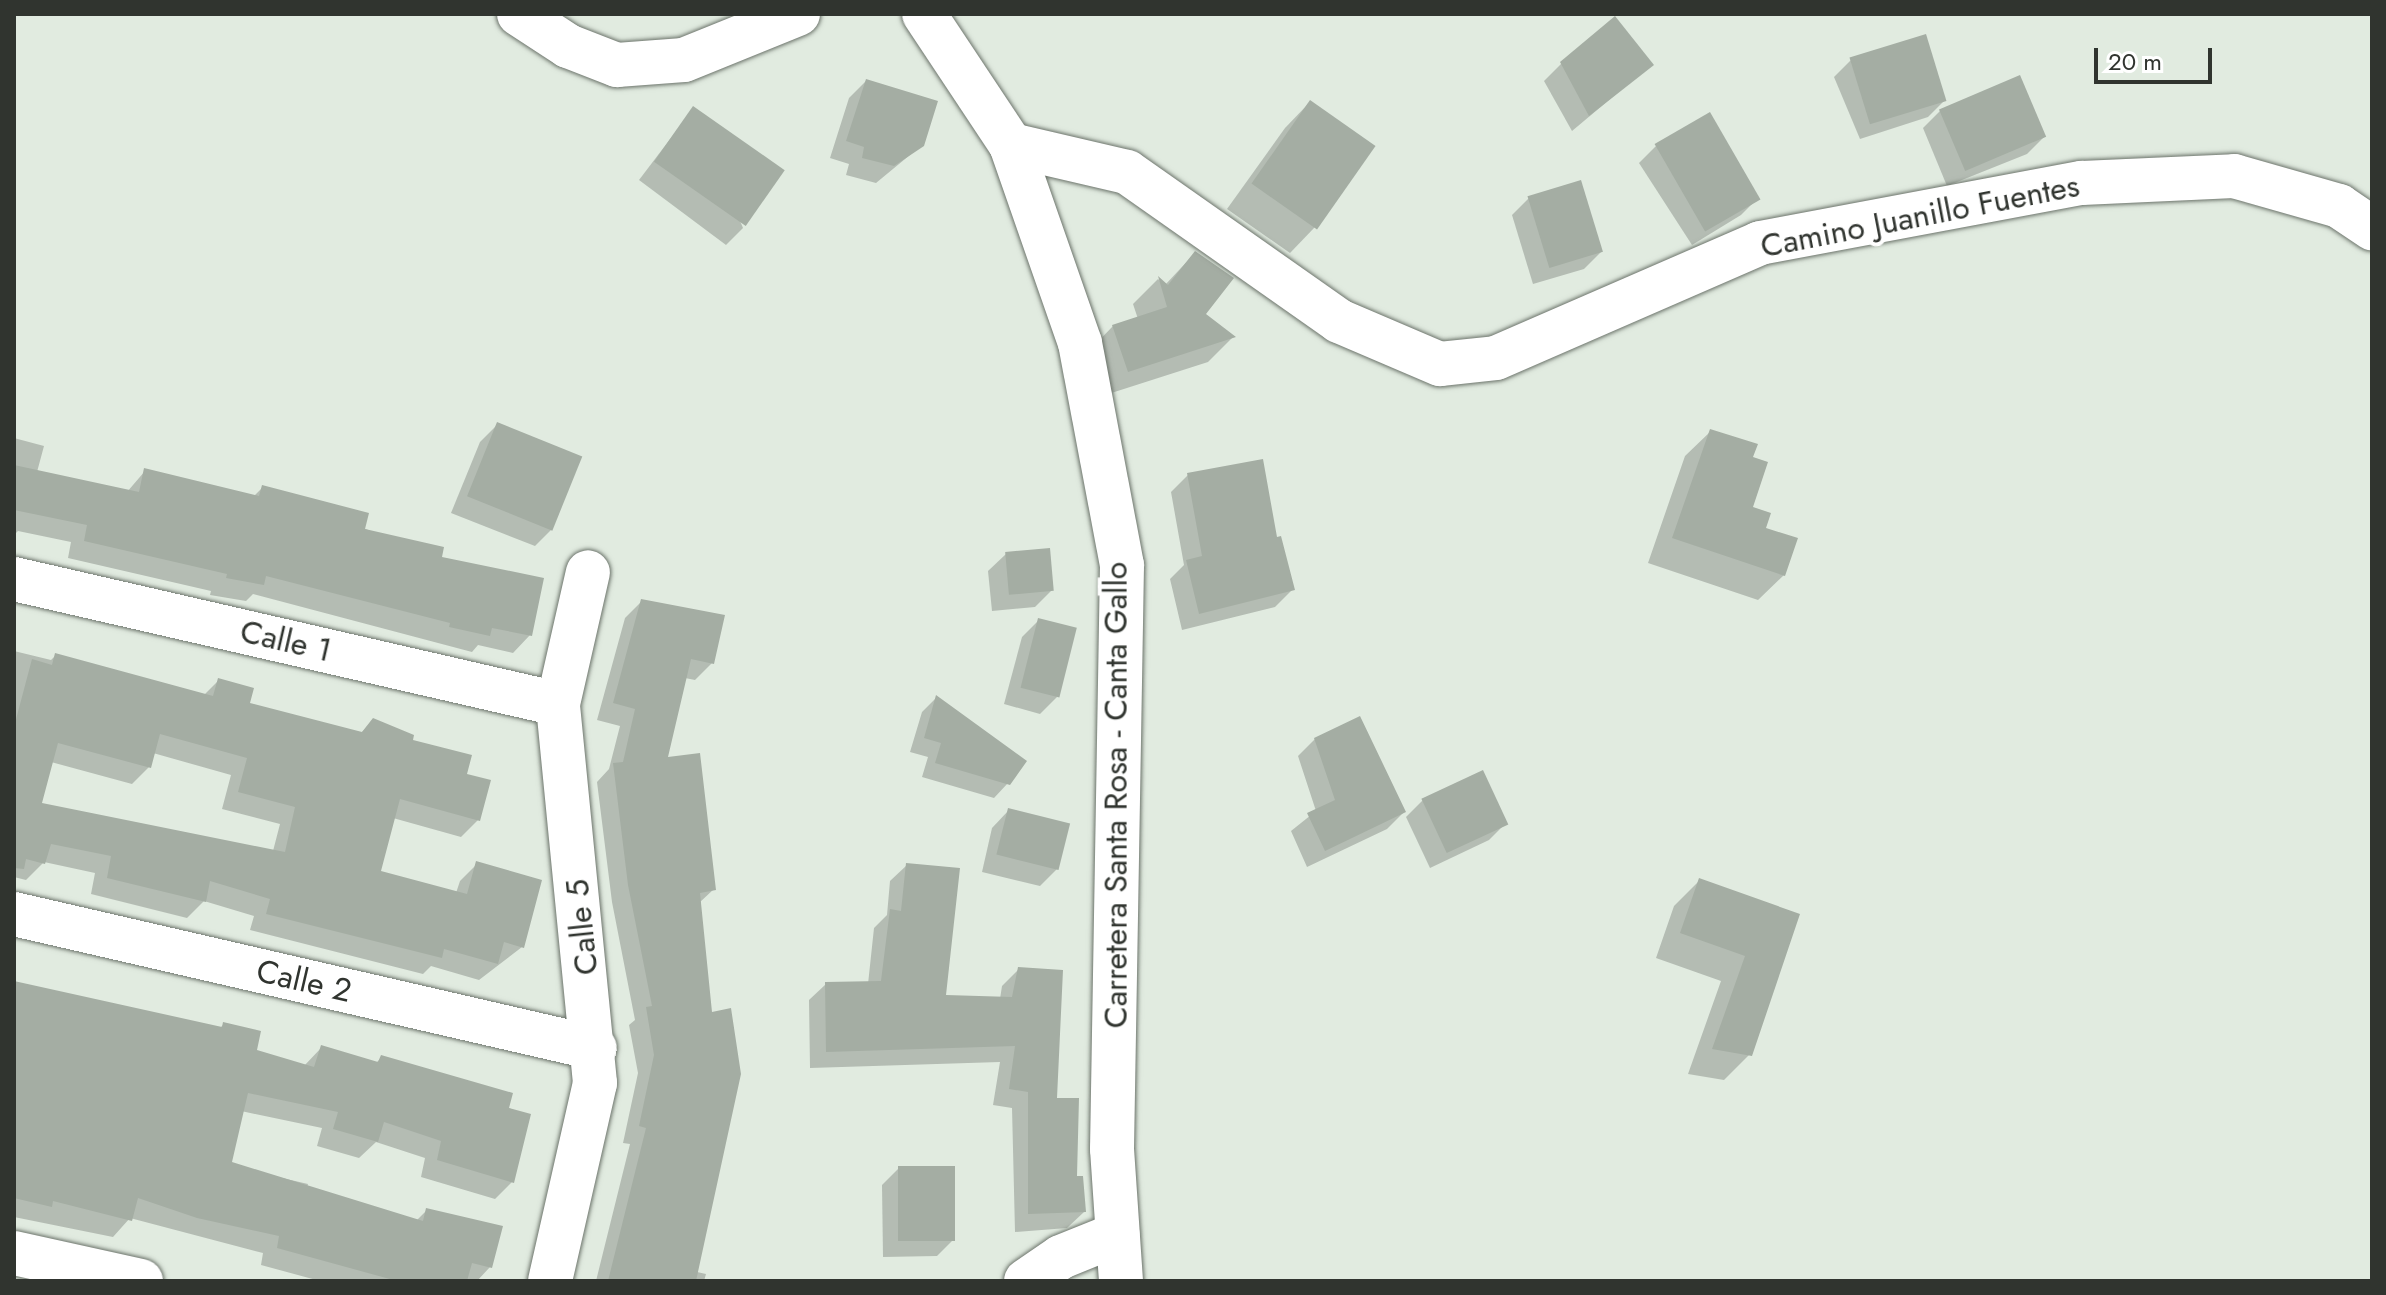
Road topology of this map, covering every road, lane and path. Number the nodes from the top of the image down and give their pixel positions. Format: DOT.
graph roads {
  1 [pos="519,14"];
  2 [pos="798,14"];
  3 [pos="924,14"];
  4 [pos="1011,145"];
  5 [pos="2372,228"];
  6 [pos="588,572"];
  7 [pos="14,579"];
  8 [pos="558,704"];
  9 [pos="14,914"];
  10 [pos="595,1048"];
  11 [pos="1118,1234"];
  12 [pos="14,1253"];
  13 [pos="141,1281"];
  14 [pos="550,1281"];
  15 [pos="1026,1281"];
  16 [pos="1121,1281"];
  1 -- 2 [label="street"];
  3 -- 4 [label="street, Carretera Santa Rosa - Canta Gallo"];
  4 -- 5 [label="street, Camino Juanillo Fuentes"];
  4 -- 11 [label="street, Carretera Santa Rosa - Canta Gallo"];
  6 -- 8 [label="street, Calle 5"];
  7 -- 8 [label="street, Calle 1"];
  8 -- 10 [label="street, Calle 5"];
  9 -- 10 [label="street, Calle 2"];
  10 -- 14 [label="street, Calle 5"];
  11 -- 15 [label="street"];
  11 -- 16 [label="street, Carretera Santa Rosa - Canta Gallo"];
  12 -- 13 [label="street"];
}
